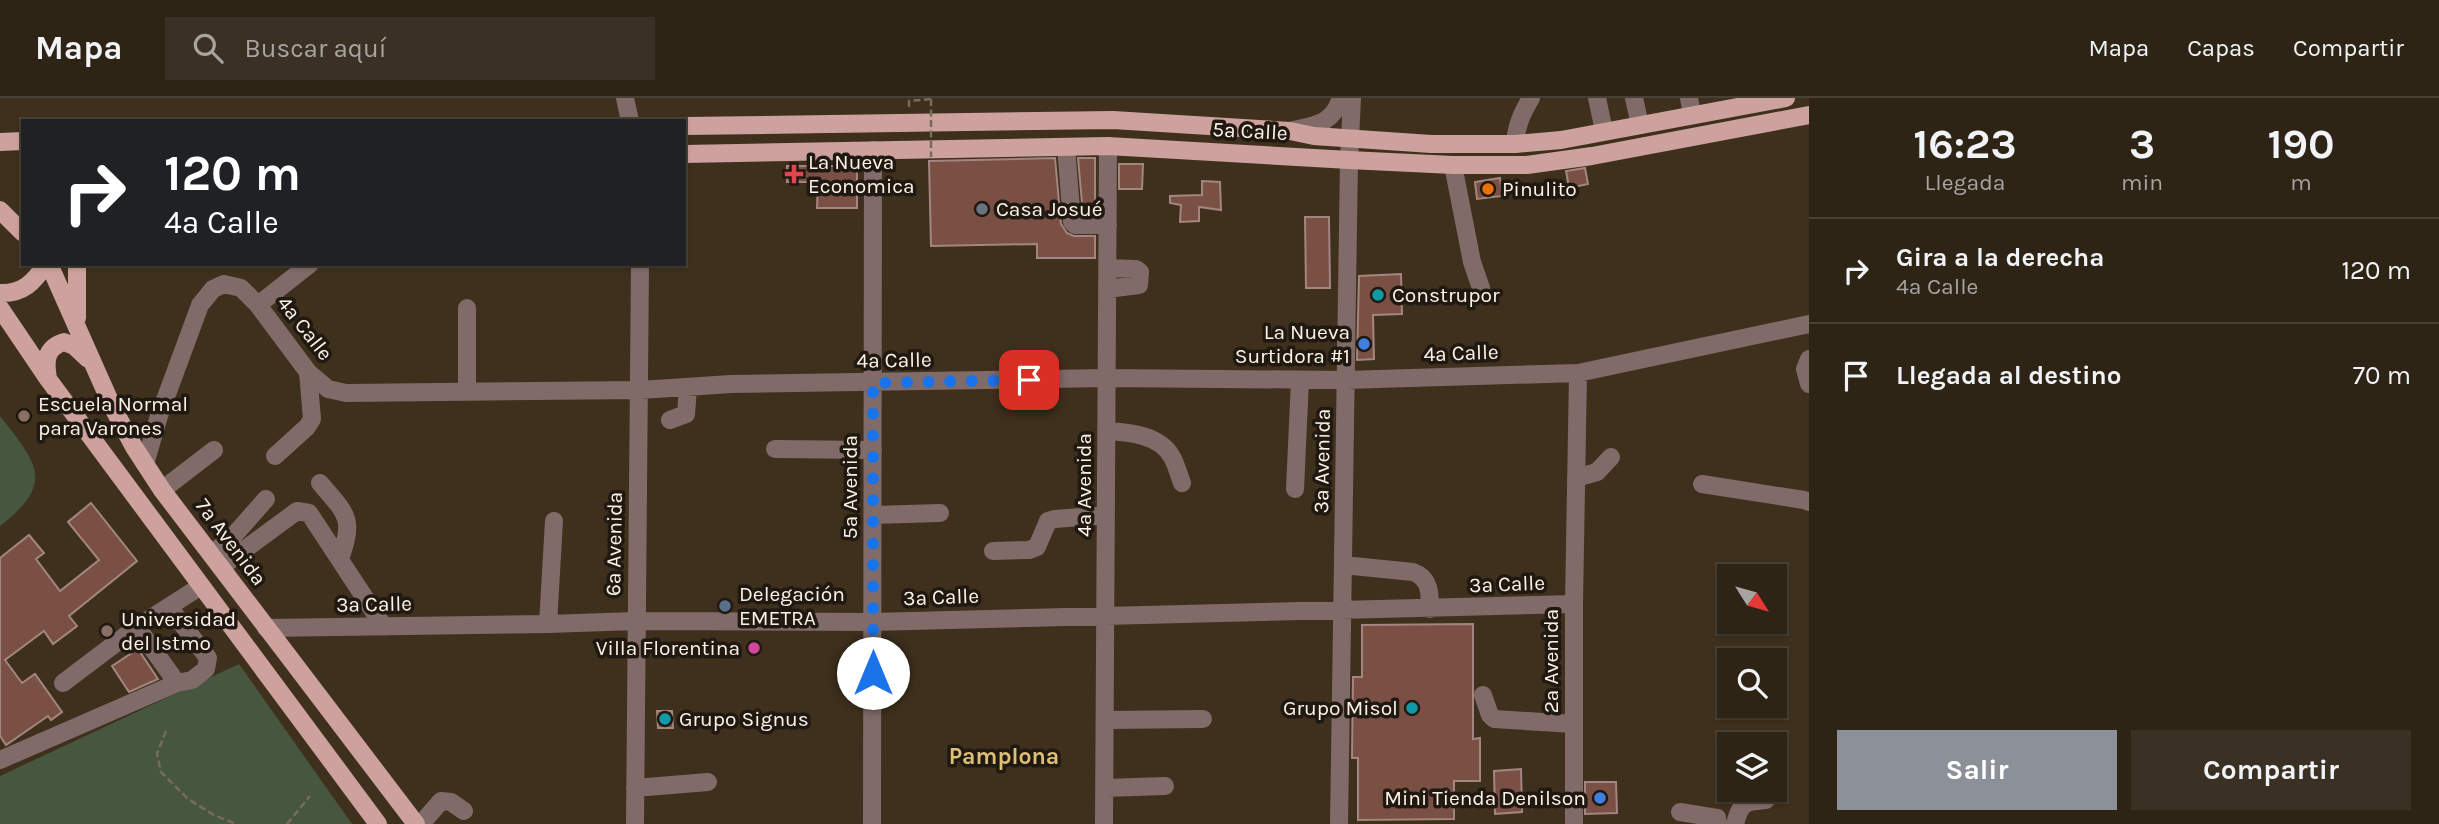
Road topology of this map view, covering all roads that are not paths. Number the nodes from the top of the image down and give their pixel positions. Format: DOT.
graph roads {
  1 [pos="625,98"];
  2 [pos="1341,98"];
  3 [pos="1352,98"];
  4 [pos="1531,98"];
  5 [pos="1597,98"];
  6 [pos="1634,98"];
  7 [pos="1786,98"];
  8 [pos="1762,100"];
  9 [pos="1690,106"];
  10 [pos="1809,115"];
  11 [pos="630,119"];
  12 [pos="1640,125"];
  13 [pos="686,126"];
  14 [pos="1290,131"];
  15 [pos="1604,131"];
  16 [pos="1314,136"];
  17 [pos="1350,138"];
  18 [pos="1,141"];
  19 [pos="21,141"];
  20 [pos="1507,144"];
  21 [pos="1108,146"];
  22 [pos="1066,147"];
  23 [pos="873,150"];
  24 [pos="686,154"];
  25 [pos="1349,160"];
  26 [pos="1453,165"];
  27 [pos="1499,166"];
  28 [pos="0,210"];
  29 [pos="1108,225"];
  30 [pos="21,231"];
  31 [pos="46,266"];
  32 [pos="48,266"];
  33 [pos="77,266"];
  34 [pos="307,266"];
  35 [pos="640,266"];
  36 [pos="1108,268"];
  37 [pos="1481,288"];
  38 [pos="1108,289"];
  39 [pos="0,293"];
  40 [pos="258,305"];
  41 [pos="0,308"];
  42 [pos="467,308"];
  43 [pos="1809,324"];
  44 [pos="77,328"];
  45 [pos="1809,359"];
  46 [pos="93,364"];
  47 [pos="308,372"];
  48 [pos="1578,373"];
  49 [pos="48,379"];
  50 [pos="1107,379"];
  51 [pos="1300,380"];
  52 [pos="1345,380"];
  53 [pos="873,383"];
  54 [pos="1809,384"];
  55 [pos="688,388"];
  56 [pos="640,390"];
  57 [pos="467,391"];
  58 [pos="670,420"];
  59 [pos="1107,431"];
  60 [pos="775,449"];
  61 [pos="214,450"];
  62 [pos="873,450"];
  63 [pos="275,456"];
  64 [pos="1611,457"];
  65 [pos="145,464"];
  66 [pos="1576,478"];
  67 [pos="320,483"];
  68 [pos="1182,483"];
  69 [pos="1702,484"];
  70 [pos="1295,489"];
  71 [pos="162,490"];
  72 [pos="266,499"];
  73 [pos="1809,502"];
  74 [pos="940,513"];
  75 [pos="1106,514"];
  76 [pos="873,515"];
  77 [pos="554,521"];
  78 [pos="993,551"];
  79 [pos="340,559"];
  80 [pos="216,560"];
  81 [pos="1343,565"];
  82 [pos="201,586"];
  83 [pos="1574,604"];
  84 [pos="169,607"];
  85 [pos="1430,609"];
  86 [pos="1342,611"];
  87 [pos="1105,615"];
  88 [pos="635,621"];
  89 [pos="873,622"];
  90 [pos="548,624"];
  91 [pos="137,626"];
  92 [pos="384,627"];
  93 [pos="266,628"];
  94 [pos="62,682"];
  95 [pos="177,683"];
  96 [pos="1483,695"];
  97 [pos="1203,719"];
  98 [pos="1105,720"];
  99 [pos="1574,724"];
  100 [pos="0,760"];
  101 [pos="708,782"];
  102 [pos="1165,786"];
  103 [pos="635,788"];
  104 [pos="1105,788"];
  105 [pos="1746,802"];
  106 [pos="464,811"];
  107 [pos="1680,812"];
  108 [pos="378,824"];
  109 [pos="416,824"];
  110 [pos="421,824"];
  111 [pos="635,824"];
  112 [pos="872,824"];
  113 [pos="1104,824"];
  114 [pos="1339,824"];
  115 [pos="1574,824"];
  116 [pos="1718,824"];
  117 [pos="1735,824"];
  1 -- 11 [label="street"];
  2 -- 14 [label="street"];
  3 -- 17 [label="street, 3a Avenida"];
  4 -- 20 [label="street"];
  5 -- 15 [label="street"];
  6 -- 12 [label="street"];
  7 -- 8 [label="main road, 5a Calle"];
  8 -- 9 [label="main road, 5a Calle"];
  9 -- 12 [label="main road, 5a Calle"];
  10 -- 27 [label="main road, 5a Calle"];
  12 -- 15 [label="main road, 5a Calle"];
  13 -- 14 [label="main road, 5a Calle"];
  14 -- 16 [label="main road, 5a Calle"];
  15 -- 20 [label="main road, 5a Calle"];
  16 -- 17 [label="main road, 5a Calle"];
  16 -- 25 [label="street"];
  17 -- 20 [label="main road, 5a Calle"];
  17 -- 25 [label="street, 3a Avenida"];
  18 -- 19 [label="main road"];
  20 -- 27 [label="main road"];
  21 -- 22 [label="main road, 5a Calle"];
  21 -- 25 [label="main road, 5a Calle"];
  21 -- 29 [label="street, 4a Avenida"];
  22 -- 23 [label="main road, 5a Calle"];
  22 -- 29 [label="street"];
  23 -- 24 [label="main road, 5a Calle"];
  23 -- 53 [label="street, 5a Avenida"];
  25 -- 26 [label="main road, 5a Calle"];
  25 -- 52 [label="street, 3a Avenida"];
  26 -- 27 [label="main road, 5a Calle"];
  26 -- 37 [label="street"];
  28 -- 30 [label="main road"];
  29 -- 36 [label="street, 4a Avenida"];
  31 -- 39 [label="main road"];
  32 -- 44 [label="main road, 7a Avenida"];
  33 -- 44 [label="main road"];
  34 -- 40 [label="street"];
  35 -- 56 [label="street, 6a Avenida"];
  36 -- 38 [label="street, 4a Avenida"];
  36 -- 38 [label="street"];
  38 -- 50 [label="street, 4a Avenida"];
  40 -- 47 [label="street, 4a Calle"];
  40 -- 65 [label="street, 4a Calle"];
  41 -- 49 [label="main road"];
  42 -- 57 [label="street"];
  43 -- 48 [label="street, 4a Calle"];
  44 -- 46 [label="main road, 7a Avenida"];
  45 -- 54 [label="street"];
  46 -- 49 [label="main road"];
  46 -- 65 [label="main road, 7a Avenida"];
  47 -- 57 [label="street, 4a Calle"];
  47 -- 63 [label="street"];
  48 -- 52 [label="street, 4a Calle"];
  48 -- 66 [label="street, 2a Avenida"];
  49 -- 82 [label="main road"];
  50 -- 51 [label="street, 4a Calle"];
  50 -- 53 [label="street, 4a Calle"];
  50 -- 59 [label="street, 4a Avenida"];
  51 -- 52 [label="street, 4a Calle"];
  51 -- 70 [label="street"];
  52 -- 81 [label="street, 3a Avenida"];
  53 -- 55 [label="street, 4a Calle"];
  53 -- 62 [label="street, 5a Avenida"];
  55 -- 56 [label="street, 4a Calle"];
  55 -- 58 [label="street"];
  56 -- 57 [label="street, 4a Calle"];
  56 -- 88 [label="street, 6a Avenida"];
  59 -- 68 [label="street"];
  59 -- 75 [label="street, 4a Avenida"];
  60 -- 62 [label="street"];
  61 -- 71 [label="street"];
  62 -- 76 [label="street, 5a Avenida"];
  64 -- 66 [label="street"];
  65 -- 71 [label="main road, 7a Avenida"];
  66 -- 83 [label="street, 2a Avenida"];
  67 -- 79 [label="street"];
  69 -- 73 [label="street"];
  71 -- 80 [label="main road, 7a Avenida"];
  72 -- 80 [label="street"];
  74 -- 76 [label="street"];
  75 -- 78 [label="street"];
  75 -- 87 [label="street, 4a Avenida"];
  76 -- 89 [label="street, 5a Avenida"];
  77 -- 90 [label="street"];
  79 -- 80 [label="street"];
  79 -- 92 [label="street"];
  80 -- 93 [label="main road, 7a Avenida"];
  81 -- 85 [label="street"];
  81 -- 86 [label="street, 3a Avenida"];
  82 -- 84 [label="street"];
  82 -- 108 [label="main road"];
  83 -- 85 [label="street, 3a Calle"];
  83 -- 99 [label="street, 2a Avenida"];
  84 -- 91 [label="street"];
  84 -- 95 [label="street"];
  85 -- 86 [label="street, 3a Calle"];
  86 -- 87 [label="street, 3a Calle"];
  86 -- 114 [label="street, 3a Avenida"];
  87 -- 89 [label="street, 3a Calle"];
  87 -- 98 [label="street, 4a Avenida"];
  88 -- 89 [label="street, 3a Calle"];
  88 -- 90 [label="street, 3a Calle"];
  88 -- 103 [label="street, 6a Avenida"];
  89 -- 112 [label="street, 5a Avenida"];
  90 -- 92 [label="street, 3a Calle"];
  91 -- 94 [label="street"];
  91 -- 95 [label="street"];
  92 -- 93 [label="street, 3a Calle"];
  93 -- 109 [label="main road, 7a Avenida"];
  95 -- 100 [label="street"];
  96 -- 99 [label="street"];
  97 -- 98 [label="street"];
  98 -- 104 [label="street, 4a Avenida"];
  99 -- 115 [label="street, 2a Avenida"];
  101 -- 103 [label="street"];
  102 -- 104 [label="street"];
  103 -- 111 [label="street, 6a Avenida"];
  104 -- 113 [label="street, 4a Avenida"];
  105 -- 117 [label="street"];
  106 -- 110 [label="street"];
  107 -- 116 [label="street"];
}
